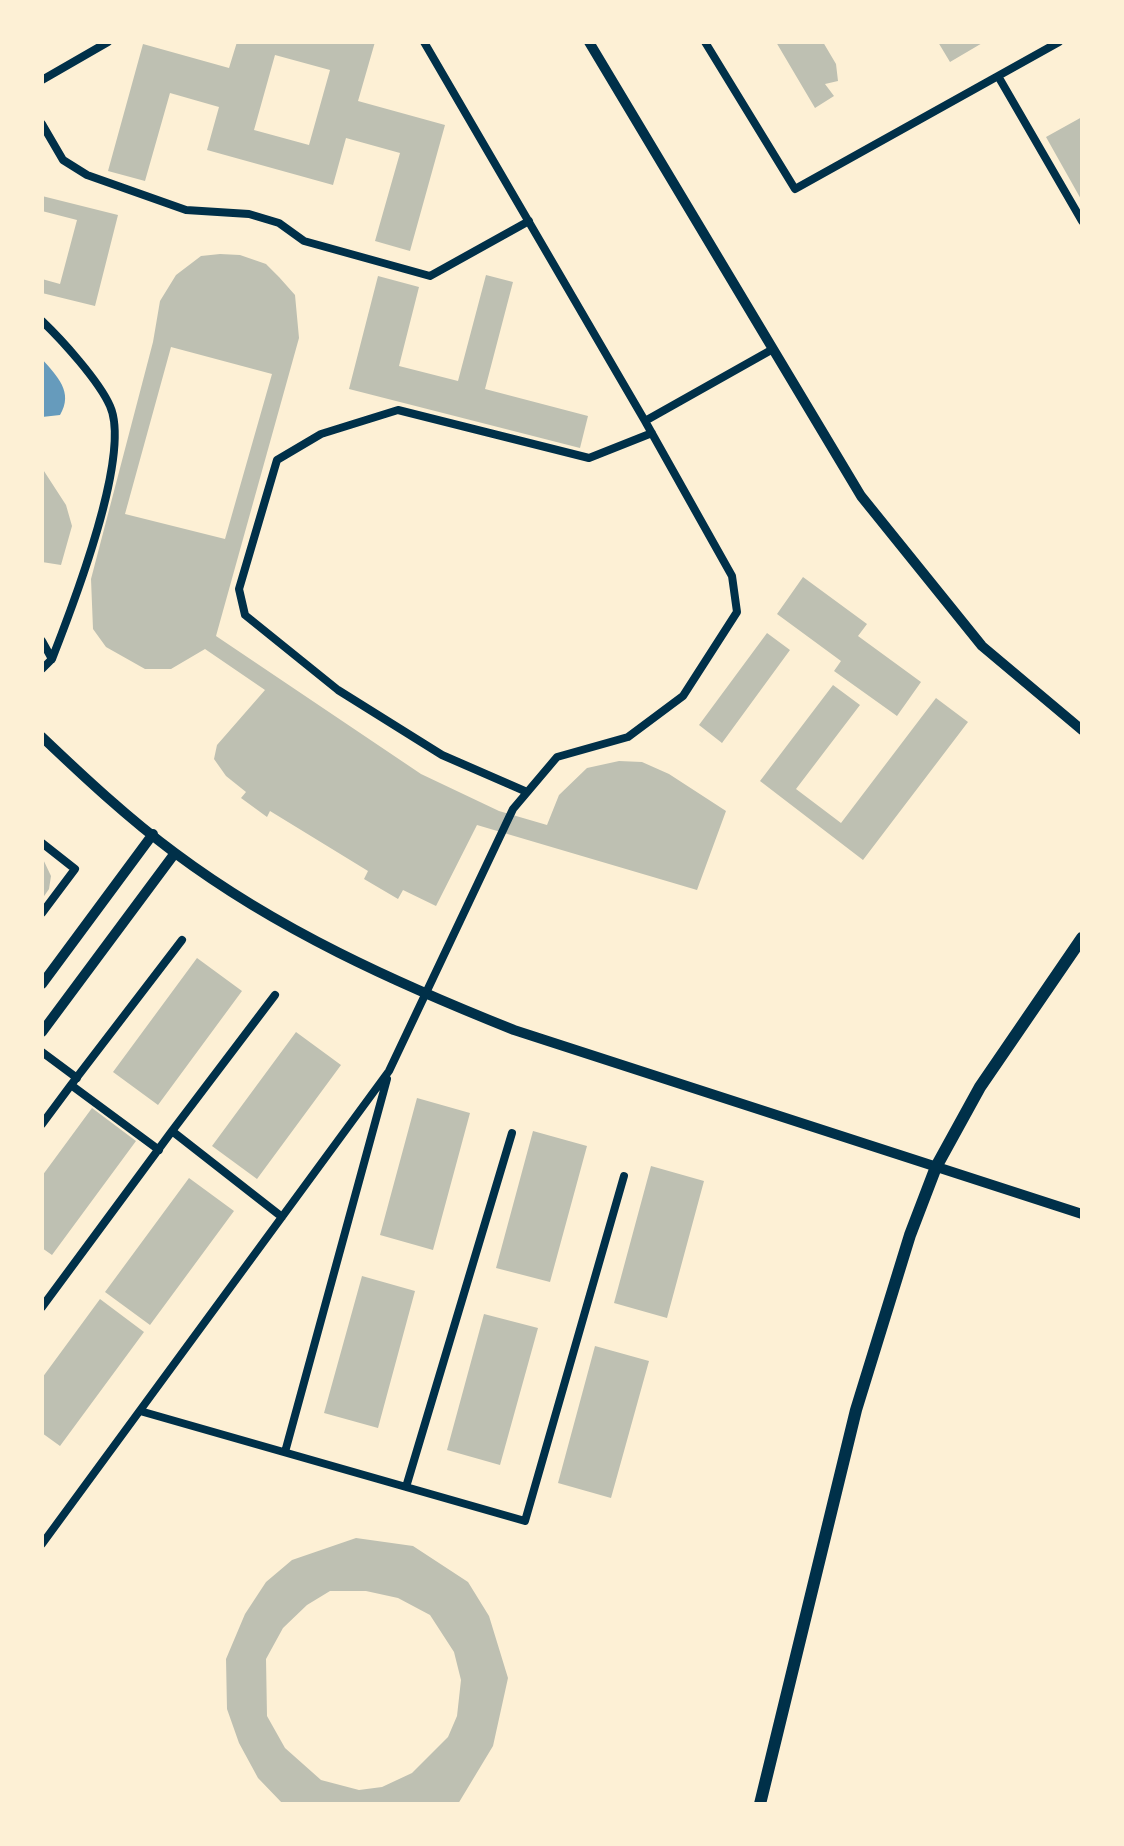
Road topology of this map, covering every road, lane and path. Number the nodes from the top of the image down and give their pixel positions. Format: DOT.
graph roads {
  1 [pos="108,42"];
  2 [pos="424,42"];
  3 [pos="589,42"];
  4 [pos="705,42"];
  5 [pos="1059,42"];
  6 [pos="998,76"];
  7 [pos="42,80"];
  8 [pos="42,124"];
  9 [pos="529,221"];
  10 [pos="1082,221"];
  11 [pos="42,321"];
  12 [pos="773,349"];
  13 [pos="645,421"];
  14 [pos="652,433"];
  15 [pos="42,641"];
  16 [pos="52,659"];
  17 [pos="42,669"];
  18 [pos="1082,730"];
  19 [pos="42,737"];
  20 [pos="527,792"];
  21 [pos="153,834"];
  22 [pos="42,843"];
  23 [pos="175,853"];
  24 [pos="42,913"];
  25 [pos="1082,938"];
  26 [pos="182,940"];
  27 [pos="42,984"];
  28 [pos="423,994"];
  29 [pos="275,995"];
  30 [pos="42,1032"];
  31 [pos="42,1052"];
  32 [pos="389,1071"];
  33 [pos="74,1082"];
  34 [pos="42,1124"];
  35 [pos="172,1131"];
  36 [pos="512,1133"];
  37 [pos="159,1150"];
  38 [pos="936,1167"];
  39 [pos="624,1176"];
  40 [pos="1082,1214"];
  41 [pos="282,1217"];
  42 [pos="42,1307"];
  43 [pos="140,1411"];
  44 [pos="285,1452"];
  45 [pos="406,1487"];
  46 [pos="42,1544"];
  47 [pos="760,1804"];
  1 -- 7 [label="street"];
  2 -- 9 [label="street"];
  3 -- 12 [label="street"];
  4 -- 6 [label="street"];
  5 -- 6 [label="street"];
  6 -- 10 [label="street"];
  8 -- 9 [label="street"];
  9 -- 13 [label="street"];
  11 -- 16 [label="street"];
  12 -- 13 [label="street"];
  12 -- 18 [label="street"];
  13 -- 14 [label="street"];
  14 -- 20 [label="street"];
  14 -- 20 [label="street"];
  15 -- 16 [label="street"];
  16 -- 17 [label="street"];
  19 -- 21 [label="street"];
  20 -- 28 [label="street"];
  21 -- 23 [label="street"];
  21 -- 27 [label="street"];
  22 -- 24 [label="street"];
  23 -- 28 [label="street"];
  23 -- 30 [label="street"];
  25 -- 38 [label="main road"];
  26 -- 33 [label="street"];
  28 -- 32 [label="street"];
  28 -- 38 [label="street"];
  29 -- 35 [label="street"];
  31 -- 33 [label="street"];
  32 -- 41 [label="street"];
  32 -- 44 [label="street"];
  33 -- 34 [label="street"];
  33 -- 37 [label="street"];
  35 -- 37 [label="street"];
  35 -- 41 [label="street"];
  36 -- 45 [label="street"];
  37 -- 42 [label="street"];
  38 -- 40 [label="street"];
  38 -- 47 [label="main road"];
  39 -- 45 [label="street"];
  41 -- 43 [label="street"];
  43 -- 44 [label="street"];
  43 -- 46 [label="street"];
  44 -- 45 [label="street"];
}
